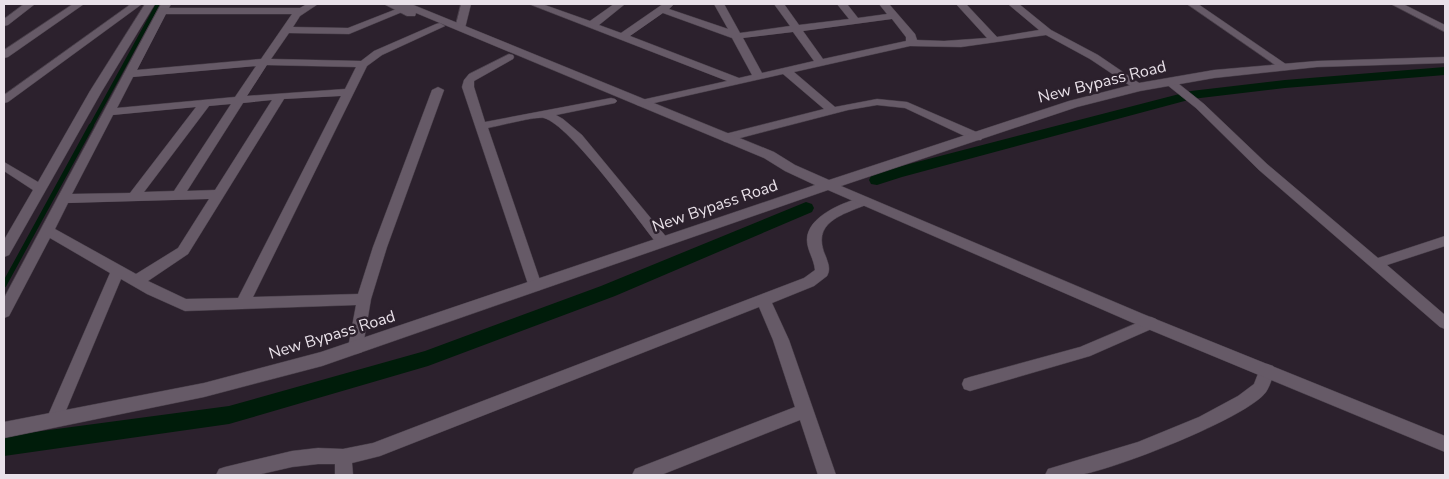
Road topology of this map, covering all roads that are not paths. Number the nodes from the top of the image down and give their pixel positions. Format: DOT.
graph roads {
  1 [pos="30,4"];
  2 [pos="79,4"];
  3 [pos="137,4"];
  4 [pos="150,4"];
  5 [pos="237,4"];
  6 [pos="313,4"];
  7 [pos="389,4"];
  8 [pos="466,4"];
  9 [pos="534,4"];
  10 [pos="620,4"];
  11 [pos="719,4"];
  12 [pos="779,4"];
  13 [pos="842,4"];
  14 [pos="884,4"];
  15 [pos="961,4"];
  16 [pos="1013,4"];
  17 [pos="1192,4"];
  18 [pos="1396,4"];
  19 [pos="164,7"];
  20 [pos="402,7"];
  21 [pos="665,7"];
  22 [pos="218,11"];
  23 [pos="300,11"];
  24 [pos="894,16"];
  25 [pos="856,21"];
  26 [pos="4,23"];
  27 [pos="592,25"];
  28 [pos="440,26"];
  29 [pos="460,28"];
  30 [pos="796,28"];
  31 [pos="1445,29"];
  32 [pos="286,30"];
  33 [pos="1047,32"];
  34 [pos="623,36"];
  35 [pos="737,36"];
  36 [pos="995,40"];
  37 [pos="910,43"];
  38 [pos="4,55"];
  39 [pos="509,57"];
  40 [pos="1445,60"];
  41 [pos="263,62"];
  42 [pos="363,64"];
  43 [pos="821,64"];
  44 [pos="1285,67"];
  45 [pos="787,72"];
  46 [pos="128,74"];
  47 [pos="759,78"];
  48 [pos="739,82"];
  49 [pos="1175,86"];
  50 [pos="1139,87"];
  51 [pos="438,90"];
  52 [pos="349,92"];
  53 [pos="280,96"];
  54 [pos="4,100"];
  55 [pos="240,100"];
  56 [pos="611,100"];
  57 [pos="205,103"];
  58 [pos="641,103"];
  59 [pos="833,111"];
  60 [pos="108,112"];
  61 [pos="544,114"];
  62 [pos="481,126"];
  63 [pos="977,137"];
  64 [pos="725,138"];
  65 [pos="790,168"];
  66 [pos="5,170"];
  67 [pos="829,185"];
  68 [pos="39,188"];
  69 [pos="219,194"];
  70 [pos="178,195"];
  71 [pos="134,196"];
  72 [pos="62,199"];
  73 [pos="863,201"];
  74 [pos="46,230"];
  75 [pos="1445,241"];
  76 [pos="663,242"];
  77 [pos="4,252"];
  78 [pos="1377,263"];
  79 [pos="118,270"];
  80 [pos="137,281"];
  81 [pos="535,286"];
  82 [pos="364,298"];
  83 [pos="762,300"];
  84 [pos="243,303"];
  85 [pos="4,312"];
  86 [pos="1445,323"];
  87 [pos="1151,324"];
  88 [pos="356,348"];
  89 [pos="1267,371"];
  90 [pos="970,384"];
  91 [pos="806,410"];
  92 [pos="54,420"];
  93 [pos="4,430"];
  94 [pos="1445,444"];
  95 [pos="343,457"];
  96 [pos="1074,472"];
  97 [pos="225,475"];
  98 [pos="344,475"];
  99 [pos="641,475"];
  100 [pos="826,475"];
  101 [pos="1054,475"];
  1 -- 26 [label="street"];
  2 -- 38 [label="street"];
  3 -- 54 [label="street"];
  4 -- 68 [label="street"];
  5 -- 22 [label="street"];
  6 -- 23 [label="street"];
  7 -- 20 [label="street"];
  8 -- 29 [label="street"];
  9 -- 27 [label="street"];
  10 -- 27 [label="street"];
  11 -- 35 [label="street"];
  12 -- 30 [label="street"];
  13 -- 25 [label="street"];
  14 -- 24 [label="street"];
  15 -- 36 [label="street"];
  16 -- 33 [label="street"];
  17 -- 44 [label="street"];
  18 -- 31 [label="street"];
  19 -- 22 [label="street"];
  19 -- 46 [label="street"];
  20 -- 28 [label="street"];
  20 -- 29 [label="street"];
  20 -- 32 [label="street"];
  21 -- 34 [label="street"];
  21 -- 35 [label="street"];
  22 -- 23 [label="street"];
  23 -- 32 [label="street"];
  24 -- 25 [label="street"];
  24 -- 37 [label="street"];
  25 -- 30 [label="street"];
  27 -- 34 [label="street"];
  28 -- 39 [label="street"];
  28 -- 42 [label="street"];
  29 -- 58 [label="street"];
  30 -- 35 [label="street"];
  30 -- 43 [label="street"];
  32 -- 41 [label="street"];
  33 -- 36 [label="street"];
  33 -- 50 [label="street"];
  34 -- 48 [label="street"];
  35 -- 47 [label="street"];
  36 -- 37 [label="street"];
  37 -- 43 [label="street"];
  39 -- 56 [label="street"];
  39 -- 62 [label="street"];
  40 -- 44 [label="street, New Bypass Road"];
  41 -- 42 [label="street"];
  41 -- 46 [label="street"];
  41 -- 55 [label="street"];
  42 -- 52 [label="street"];
  43 -- 45 [label="street"];
  44 -- 49 [label="street, New Bypass Road"];
  45 -- 47 [label="street"];
  45 -- 59 [label="street"];
  46 -- 60 [label="street"];
  47 -- 48 [label="street"];
  48 -- 58 [label="street"];
  49 -- 50 [label="street, New Bypass Road"];
  49 -- 78 [label="street"];
  50 -- 63 [label="street, New Bypass Road"];
  51 -- 82 [label="street"];
  52 -- 53 [label="street"];
  52 -- 84 [label="street"];
  53 -- 55 [label="street"];
  53 -- 69 [label="street"];
  55 -- 57 [label="street"];
  55 -- 70 [label="street"];
  56 -- 61 [label="street"];
  56 -- 65 [label="street"];
  57 -- 60 [label="street"];
  57 -- 71 [label="street"];
  58 -- 64 [label="street"];
  59 -- 63 [label="street"];
  59 -- 64 [label="street"];
  60 -- 72 [label="street"];
  61 -- 62 [label="street"];
  61 -- 76 [label="street"];
  62 -- 81 [label="street"];
  63 -- 67 [label="street, New Bypass Road"];
  64 -- 65 [label="street"];
  65 -- 67 [label="street"];
  66 -- 68 [label="street"];
  67 -- 73 [label="street"];
  67 -- 76 [label="street, New Bypass Road"];
  68 -- 77 [label="street"];
  69 -- 70 [label="street"];
  69 -- 80 [label="street"];
  70 -- 71 [label="street"];
  71 -- 72 [label="street"];
  72 -- 74 [label="street"];
  73 -- 83 [label="street"];
  73 -- 87 [label="street"];
  74 -- 79 [label="street"];
  74 -- 85 [label="street"];
  75 -- 78 [label="street"];
  76 -- 81 [label="street, New Bypass Road"];
  78 -- 86 [label="street"];
  79 -- 80 [label="street"];
  79 -- 92 [label="street"];
  80 -- 84 [label="street"];
  81 -- 88 [label="street, New Bypass Road"];
  82 -- 84 [label="street"];
  82 -- 88 [label="street"];
  83 -- 91 [label="street"];
  83 -- 95 [label="street"];
  87 -- 89 [label="street"];
  87 -- 90 [label="street"];
  88 -- 92 [label="street, New Bypass Road"];
  89 -- 94 [label="street"];
  89 -- 96 [label="street"];
  91 -- 99 [label="street"];
  91 -- 100 [label="street"];
  92 -- 93 [label="street, New Bypass Road"];
  95 -- 97 [label="street"];
  95 -- 98 [label="street"];
  96 -- 101 [label="street"];
}
